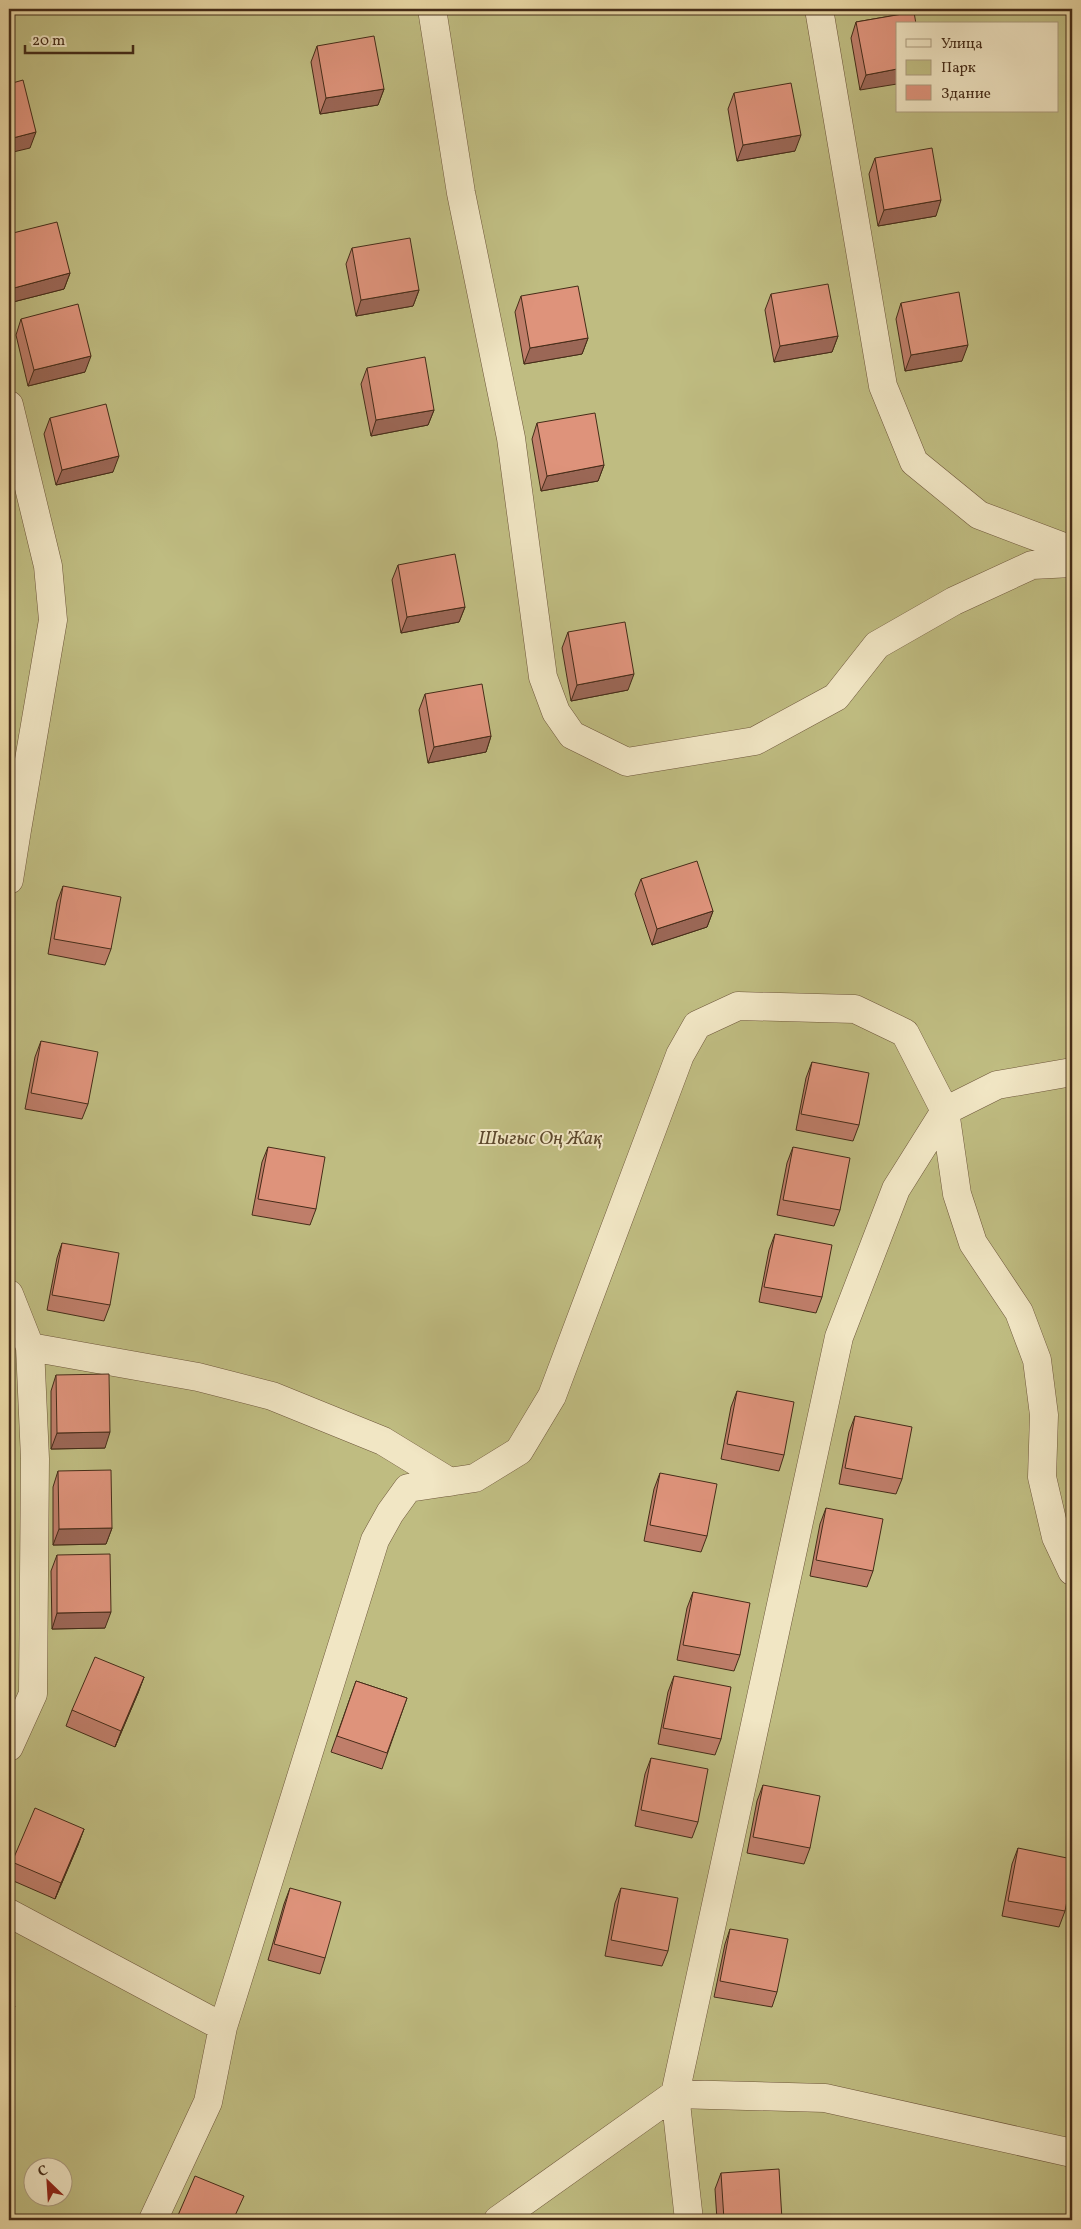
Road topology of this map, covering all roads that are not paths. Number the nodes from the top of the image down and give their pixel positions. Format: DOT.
graph roads {
  1 [pos="432,9"];
  2 [pos="819,9"];
  3 [pos="9,405"];
  4 [pos="1072,550"];
  5 [pos="1072,563"];
  6 [pos="9,803"];
  7 [pos="17,830"];
  8 [pos="9,880"];
  9 [pos="1072,1072"];
  10 [pos="945,1111"];
  11 [pos="9,1294"];
  12 [pos="30,1347"];
  13 [pos="450,1482"];
  14 [pos="1072,1571"];
  15 [pos="9,1747"];
  16 [pos="9,1913"];
  17 [pos="223,2027"];
  18 [pos="676,2094"];
  19 [pos="1072,2153"];
  20 [pos="153,2220"];
  21 [pos="498,2220"];
  22 [pos="688,2220"];
  1 -- 5 [label="street"];
  2 -- 4 [label="street"];
  3 -- 7 [label="street"];
  6 -- 7 [label="street"];
  7 -- 8 [label="street"];
  9 -- 10 [label="street"];
  10 -- 13 [label="street"];
  10 -- 14 [label="street"];
  10 -- 18 [label="street"];
  11 -- 12 [label="street"];
  12 -- 13 [label="street"];
  12 -- 15 [label="street"];
  13 -- 17 [label="street"];
  16 -- 17 [label="street"];
  17 -- 20 [label="street"];
  18 -- 19 [label="street"];
  18 -- 21 [label="street"];
  18 -- 22 [label="street"];
}
